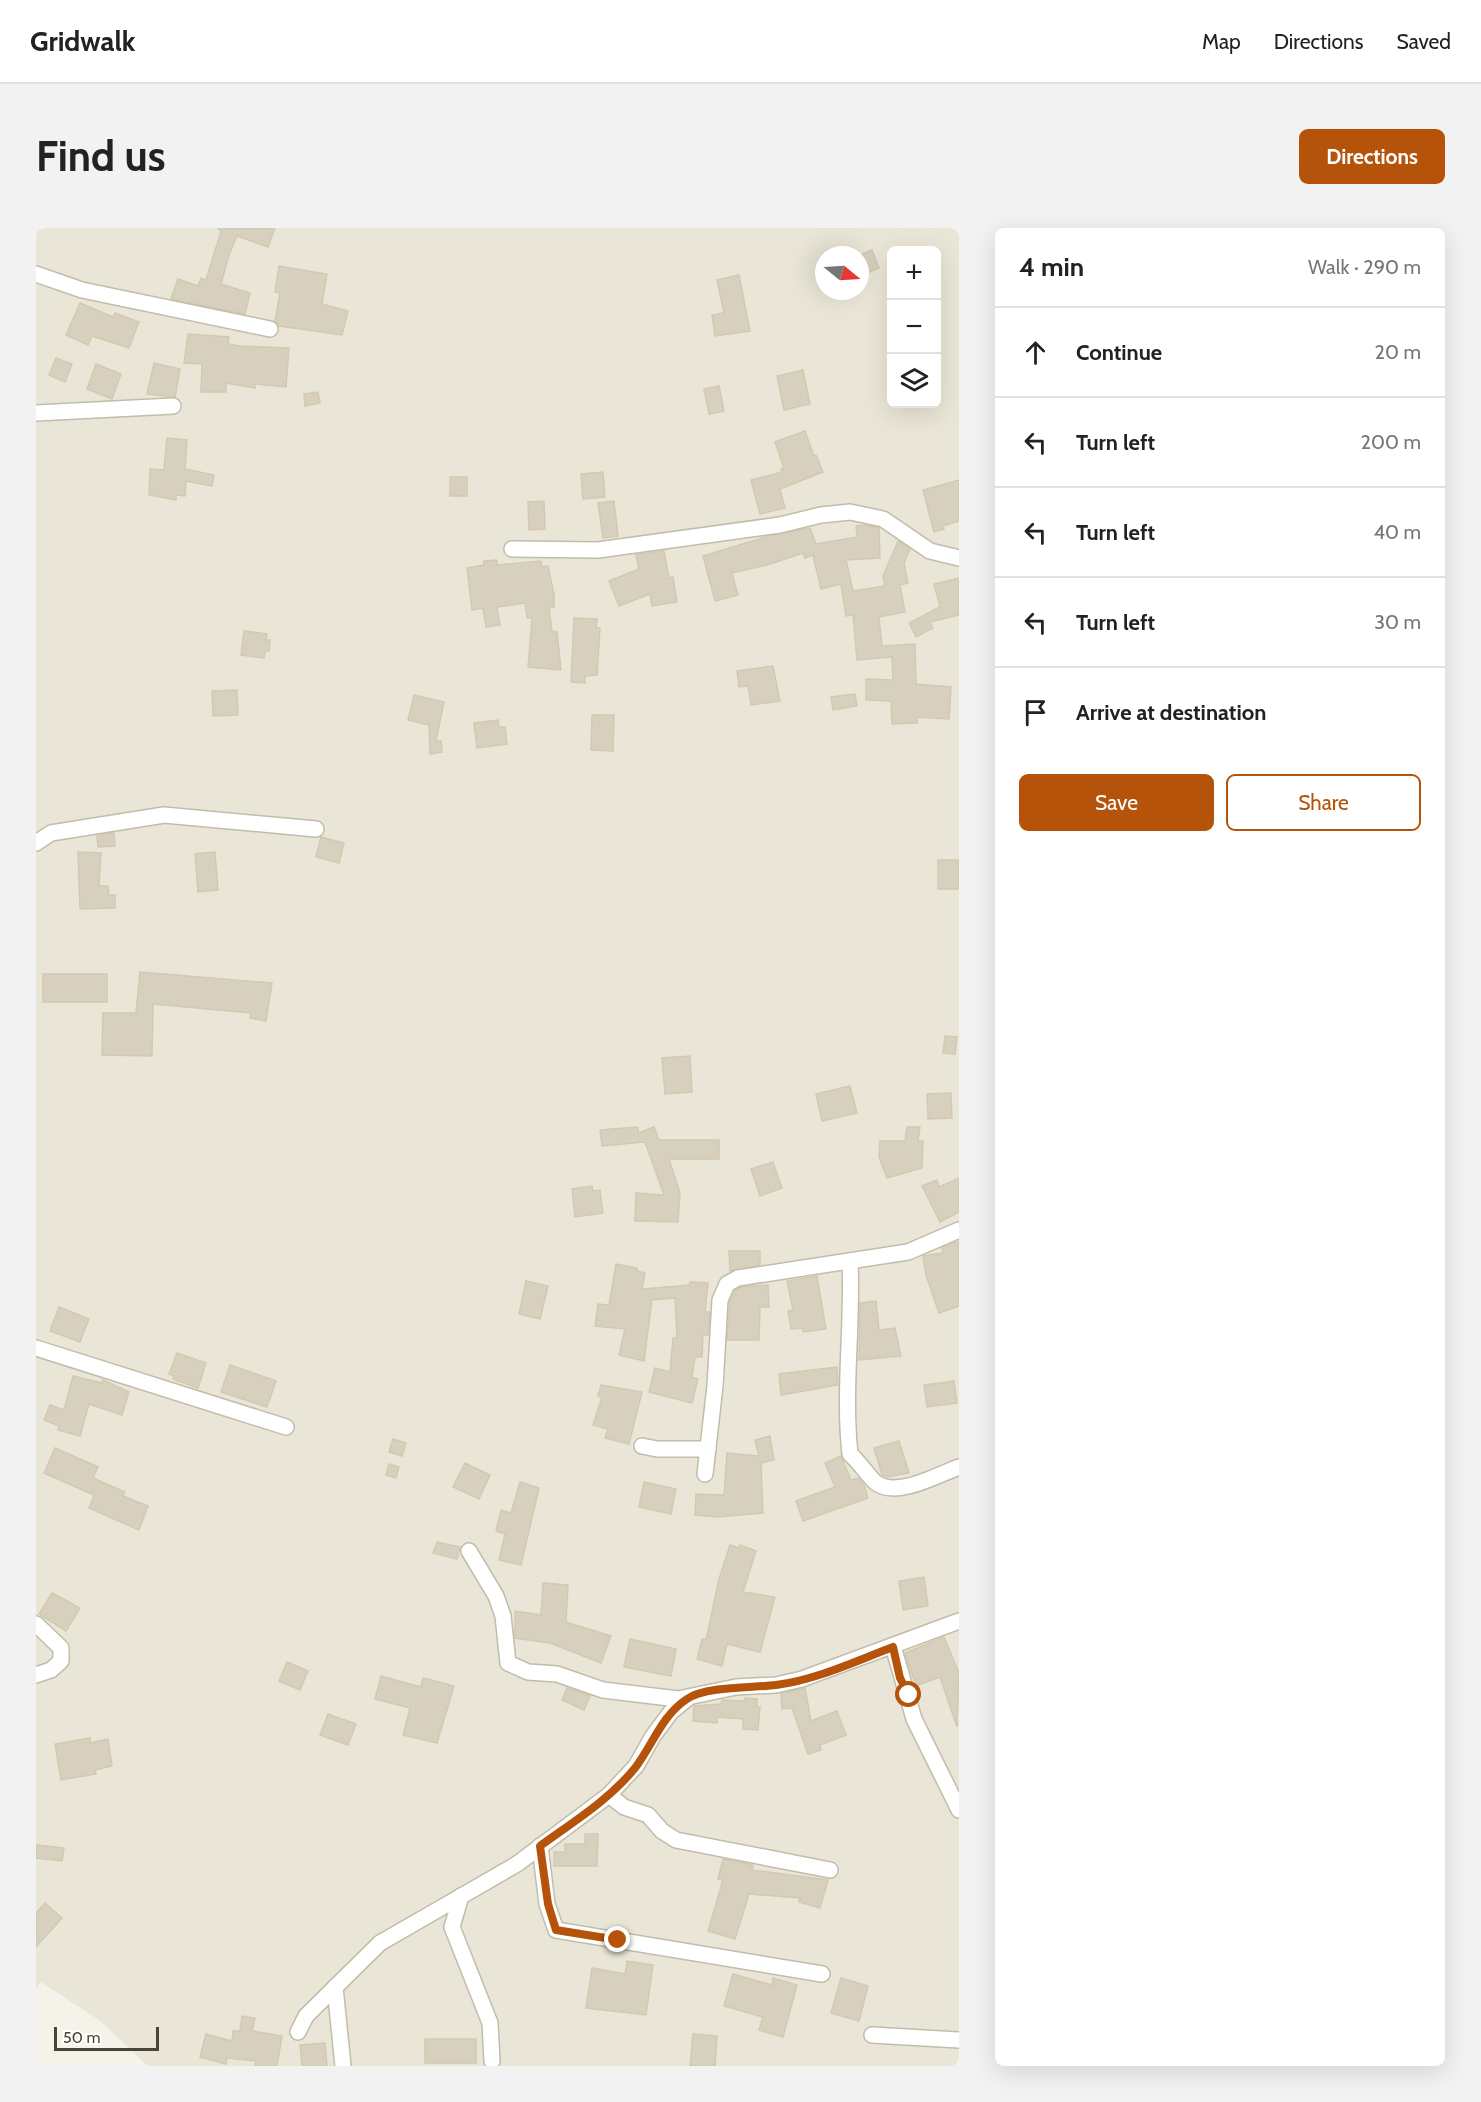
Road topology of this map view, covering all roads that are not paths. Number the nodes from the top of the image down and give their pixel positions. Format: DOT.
graph roads {
  1 [pos="36,274"];
  2 [pos="270,329"];
  3 [pos="173,406"];
  4 [pos="36,413"];
  5 [pos="512,549"];
  6 [pos="959,558"];
  7 [pos="316,829"];
  8 [pos="36,843"];
  9 [pos="959,1230"];
  10 [pos="850,1262"];
  11 [pos="36,1348"];
  12 [pos="286,1427"];
  13 [pos="642,1446"];
  14 [pos="708,1449"];
  15 [pos="959,1467"];
  16 [pos="705,1474"];
  17 [pos="469,1551"];
  18 [pos="959,1621"];
  19 [pos="36,1624"];
  20 [pos="893,1647"];
  21 [pos="36,1675"];
  22 [pos="688,1698"];
  23 [pos="609,1795"];
  24 [pos="959,1810"];
  25 [pos="540,1846"];
  26 [pos="830,1870"];
  27 [pos="461,1896"];
  28 [pos="822,1974"];
  29 [pos="335,1988"];
  30 [pos="298,2032"];
  31 [pos="872,2035"];
  32 [pos="959,2040"];
  33 [pos="492,2061"];
  34 [pos="343,2066"];
  1 -- 2 [label="street"];
  3 -- 4 [label="street"];
  5 -- 6 [label="street"];
  7 -- 8 [label="street"];
  9 -- 10 [label="street"];
  10 -- 14 [label="street"];
  10 -- 15 [label="street"];
  11 -- 12 [label="street"];
  13 -- 14 [label="street"];
  14 -- 16 [label="street"];
  17 -- 22 [label="street"];
  18 -- 20 [label="street"];
  19 -- 21 [label="street"];
  20 -- 22 [label="street"];
  20 -- 24 [label="street"];
  22 -- 23 [label="street"];
  23 -- 25 [label="street"];
  23 -- 26 [label="street"];
  25 -- 27 [label="street"];
  25 -- 28 [label="street"];
  27 -- 29 [label="street"];
  27 -- 33 [label="street"];
  29 -- 30 [label="street"];
  29 -- 34 [label="street"];
  31 -- 32 [label="street"];
}
